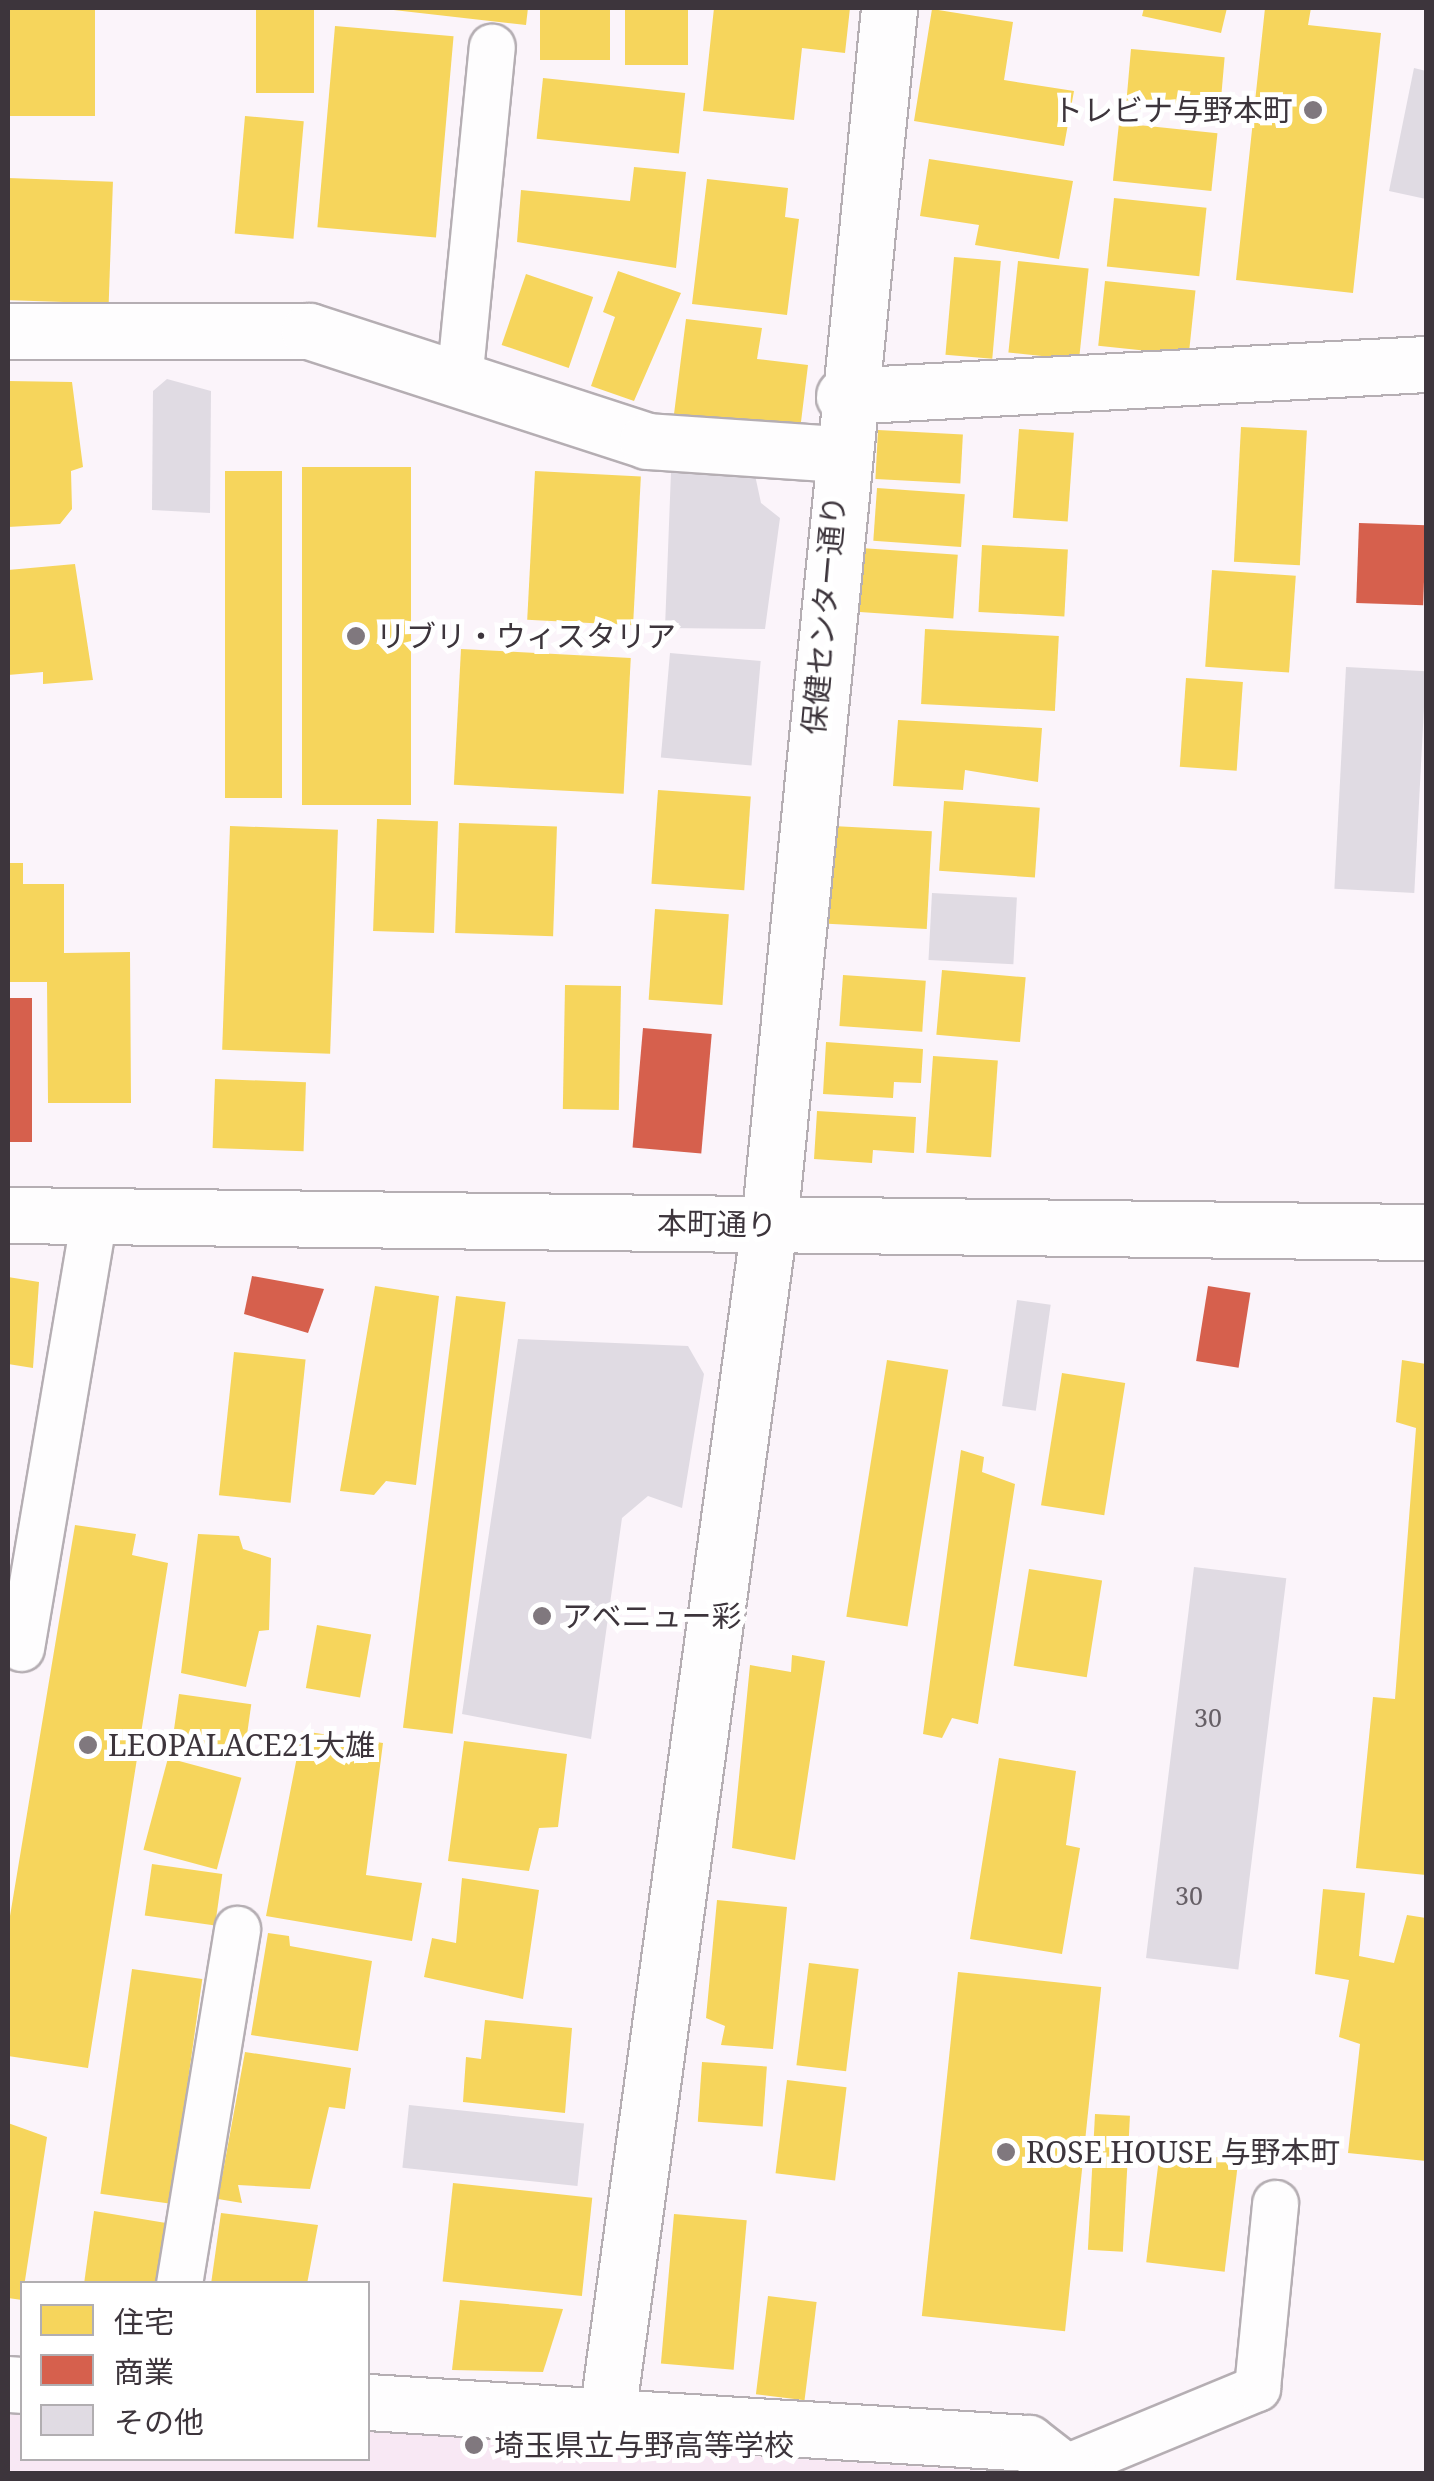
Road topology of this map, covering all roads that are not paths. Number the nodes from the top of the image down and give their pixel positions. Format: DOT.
graph roads {
  1 [pos="889,8"];
  2 [pos="492,47"];
  3 [pos="8,331"];
  4 [pos="1426,364"];
  5 [pos="460,381"];
  6 [pos="844,396"];
  7 [pos="839,454"];
  8 [pos="8,1215"];
  9 [pos="94,1216"];
  10 [pos="769,1224"];
  11 [pos="1426,1232"];
  12 [pos="21,1648"];
  13 [pos="237,1929"];
  14 [pos="1275,2203"];
  15 [pos="179,2281"];
  16 [pos="370,2402"];
  17 [pos="608,2414"];
  18 [pos="1067,2470"];
  1 -- 6 [label="street, 保健センター通り"];
  2 -- 5 [label="lane"];
  3 -- 5 [label="street"];
  4 -- 6 [label="street"];
  5 -- 7 [label="street"];
  6 -- 7 [label="street, 保健センター通り"];
  7 -- 10 [label="street, 保健センター通り"];
  8 -- 9 [label="street, 本町通り"];
  9 -- 10 [label="street, 本町通り"];
  9 -- 12 [label="lane"];
  10 -- 11 [label="street, 本町通り"];
  10 -- 17 [label="street, 保健センター通り"];
  13 -- 15 [label="lane"];
  14 -- 18 [label="lane"];
  16 -- 17 [label="street"];
  17 -- 18 [label="street"];
}
